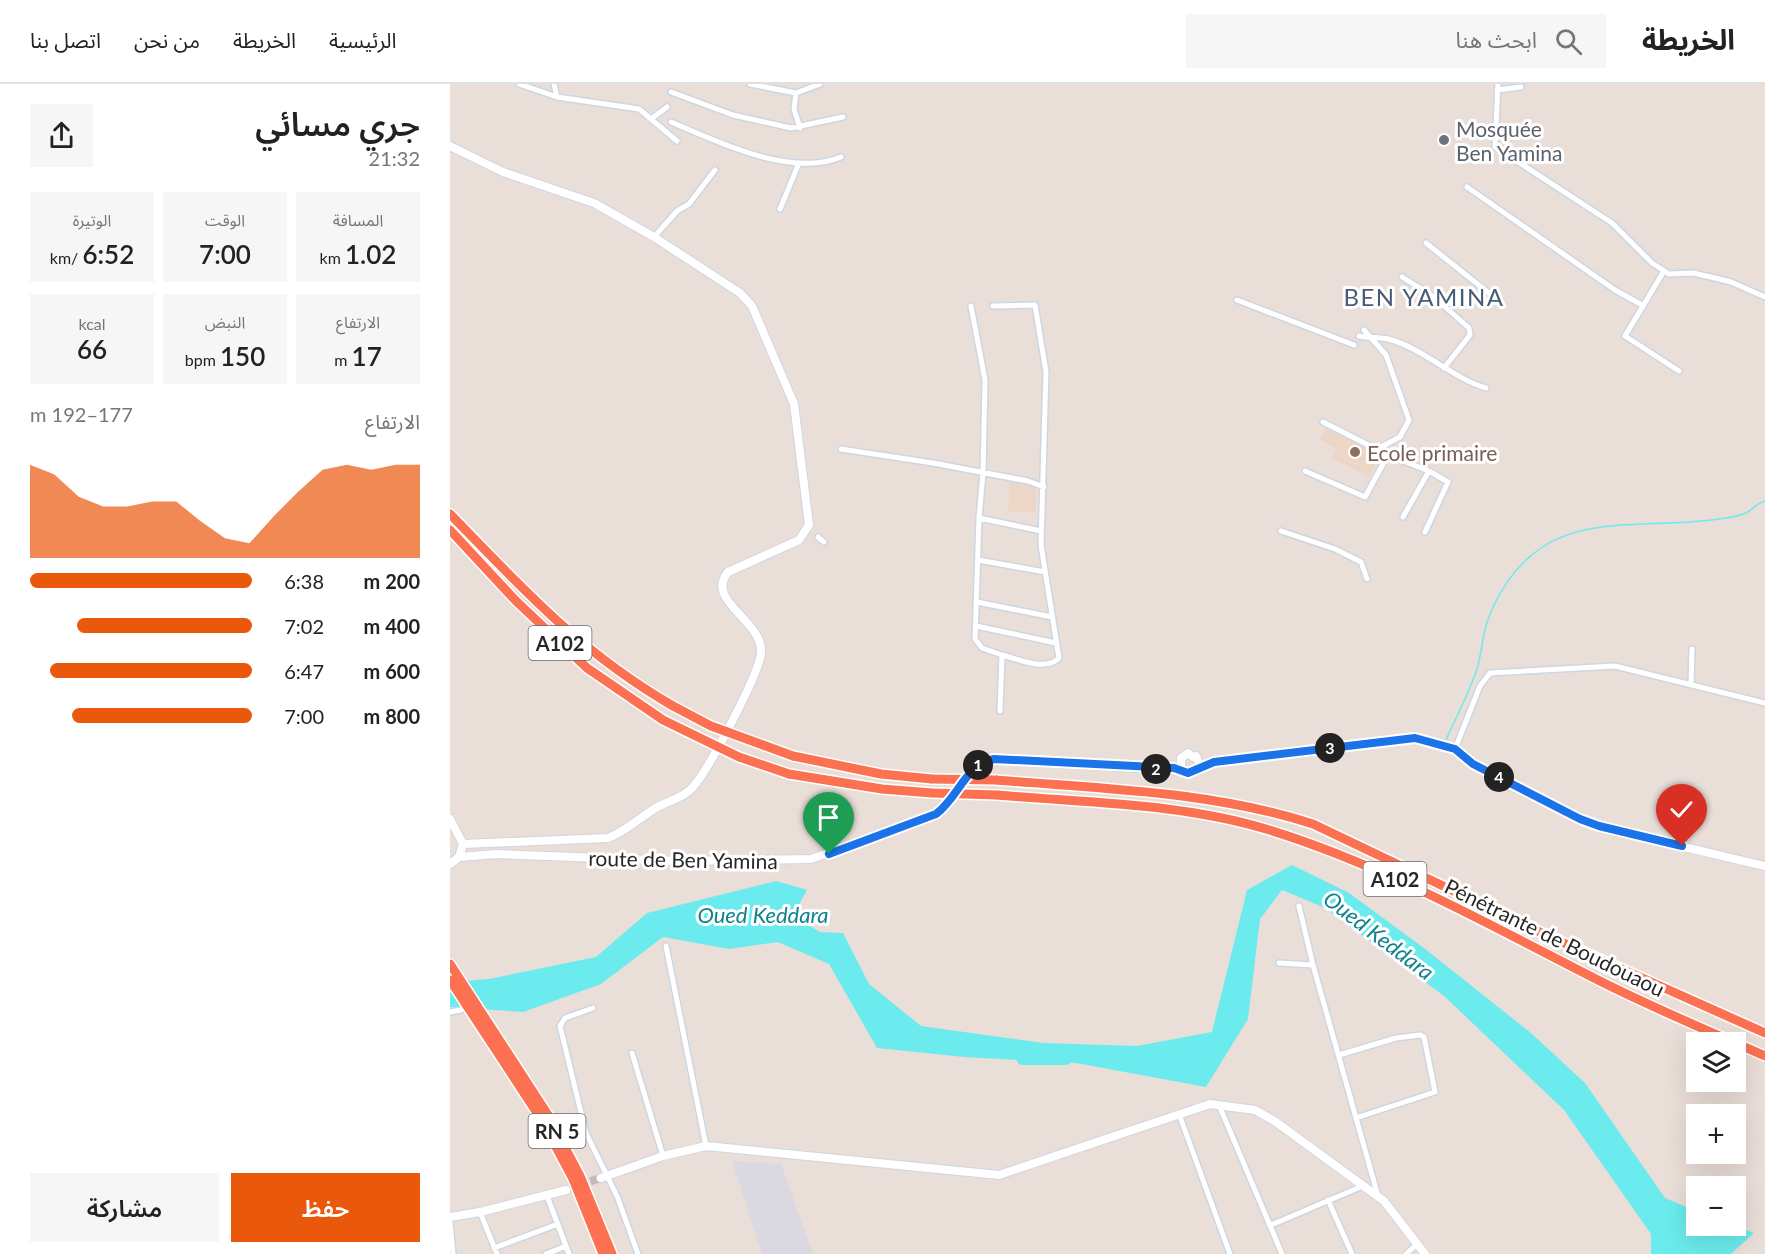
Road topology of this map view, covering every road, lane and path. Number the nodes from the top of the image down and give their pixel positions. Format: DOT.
graph roads {
  1 [pos="519,84"];
  2 [pos="554,84"];
  3 [pos="750,84"];
  4 [pos="820,84"];
  5 [pos="1498,87"];
  6 [pos="1521,87"];
  7 [pos="671,92"];
  8 [pos="796,93"];
  9 [pos="557,97"];
  10 [pos="668,107"];
  11 [pos="843,117"];
  12 [pos="651,119"];
  13 [pos="671,122"];
  14 [pos="800,128"];
  15 [pos="677,141"];
  16 [pos="450,146"];
  17 [pos="841,158"];
  18 [pos="799,163"];
  19 [pos="715,170"];
  20 [pos="1467,187"];
  21 [pos="780,209"];
  22 [pos="654,237"];
  23 [pos="1426,243"];
  24 [pos="1664,271"];
  25 [pos="1402,277"];
  26 [pos="1765,297"];
  27 [pos="1237,300"];
  28 [pos="1500,302"];
  29 [pos="1642,305"];
  30 [pos="971,306"];
  31 [pos="993,306"];
  32 [pos="1364,330"];
  33 [pos="1359,336"];
  34 [pos="1371,338"];
  35 [pos="1354,345"];
  36 [pos="1444,368"];
  37 [pos="1678,371"];
  38 [pos="1486,388"];
  39 [pos="1323,422"];
  40 [pos="841,449"];
  41 [pos="1377,449"];
  42 [pos="1388,455"];
  43 [pos="1305,471"];
  44 [pos="1429,471"];
  45 [pos="983,473"];
  46 [pos="1044,487"];
  47 [pos="450,514"];
  48 [pos="1403,517"];
  49 [pos="979,518"];
  50 [pos="450,530"];
  51 [pos="1041,531"];
  52 [pos="1281,531"];
  53 [pos="1425,532"];
  54 [pos="818,537"];
  55 [pos="824,542"];
  56 [pos="978,560"];
  57 [pos="1045,572"];
  58 [pos="1367,579"];
  59 [pos="977,602"];
  60 [pos="1052,618"];
  61 [pos="976,626"];
  62 [pos="1056,643"];
  63 [pos="1692,649"];
  64 [pos="1002,655"];
  65 [pos="1691,685"];
  66 [pos="1765,703"];
  67 [pos="1000,711"];
  68 [pos="1455,749"];
  69 [pos="1197,758"];
  70 [pos="1180,760"];
  71 [pos="1214,762"];
  72 [pos="1198,768"];
  73 [pos="1163,770"];
  74 [pos="1183,771"];
  75 [pos="450,819"];
  76 [pos="463,844"];
  77 [pos="459,857"];
  78 [pos="450,864"];
  79 [pos="1765,866"];
  80 [pos="1299,906"];
  81 [pos="666,946"];
  82 [pos="1279,963"];
  83 [pos="450,964"];
  84 [pos="1313,965"];
  85 [pos="450,980"];
  86 [pos="593,1008"];
  87 [pos="461,1010"];
  88 [pos="450,1012"];
  89 [pos="481,1018"];
  90 [pos="1765,1033"];
  91 [pos="632,1053"];
  92 [pos="1339,1055"];
  93 [pos="1765,1056"];
  94 [pos="1219,1104"];
  95 [pos="1179,1114"];
  96 [pos="1356,1118"];
  97 [pos="706,1146"];
  98 [pos="663,1156"];
  99 [pos="604,1176"];
  100 [pos="1365,1185"];
  101 [pos="566,1190"];
  102 [pos="547,1196"];
  103 [pos="1379,1197"];
  104 [pos="1328,1200"];
  105 [pos="480,1212"];
  106 [pos="450,1217"];
  107 [pos="450,1222"];
  108 [pos="558,1224"];
  109 [pos="1271,1225"];
  110 [pos="1416,1245"];
  111 [pos="566,1246"];
  112 [pos="496,1251"];
  113 [pos="453,1254"];
  114 [pos="546,1254"];
  115 [pos="569,1254"];
  116 [pos="603,1254"];
  117 [pos="612,1254"];
  118 [pos="638,1254"];
  119 [pos="1230,1254"];
  120 [pos="1282,1254"];
  121 [pos="1352,1254"];
  122 [pos="1406,1254"];
  123 [pos="1425,1254"];
  1 -- 9 [label="street"];
  2 -- 9 [label="street"];
  3 -- 8 [label="street"];
  4 -- 8 [label="street"];
  5 -- 6 [label="street"];
  5 -- 24 [label="street"];
  7 -- 14 [label="street"];
  8 -- 14 [label="street"];
  9 -- 12 [label="street"];
  10 -- 12 [label="street"];
  11 -- 14 [label="street"];
  12 -- 15 [label="street"];
  13 -- 18 [label="street"];
  16 -- 22 [label="street"];
  17 -- 18 [label="street"];
  18 -- 21 [label="street"];
  19 -- 22 [label="street"];
  20 -- 29 [label="street"];
  22 -- 76 [label="street"];
  23 -- 28 [label="street"];
  24 -- 26 [label="street"];
  24 -- 29 [label="street"];
  25 -- 36 [label="street"];
  27 -- 35 [label="street"];
  29 -- 37 [label="street"];
  30 -- 45 [label="street"];
  31 -- 46 [label="street"];
  32 -- 34 [label="street"];
  33 -- 34 [label="street"];
  34 -- 36 [label="street"];
  34 -- 41 [label="street"];
  36 -- 38 [label="street"];
  39 -- 41 [label="street"];
  40 -- 45 [label="street"];
  41 -- 42 [label="street"];
  42 -- 43 [label="street"];
  42 -- 44 [label="street"];
  44 -- 48 [label="street"];
  44 -- 53 [label="street"];
  45 -- 46 [label="street"];
  45 -- 49 [label="street"];
  46 -- 51 [label="street"];
  47 -- 90 [label="highway, Pénétrante de Boudouaou / A102, bridge"];
  49 -- 51 [label="street"];
  49 -- 56 [label="street"];
  50 -- 93 [label="highway, Pénétrante de Boudouaou / A102, bridge"];
  51 -- 57 [label="street"];
  52 -- 58 [label="street"];
  54 -- 55 [label="street"];
  56 -- 57 [label="street"];
  56 -- 59 [label="street"];
  57 -- 60 [label="street"];
  59 -- 60 [label="street"];
  59 -- 61 [label="street"];
  60 -- 62 [label="street"];
  61 -- 62 [label="street"];
  61 -- 64 [label="street"];
  62 -- 64 [label="street"];
  63 -- 65 [label="street"];
  64 -- 67 [label="street"];
  65 -- 66 [label="street"];
  65 -- 68 [label="street"];
  68 -- 71 [label="street"];
  68 -- 79 [label="street"];
  69 -- 70 [label="street"];
  69 -- 71 [label="street"];
  69 -- 72 [label="street"];
  70 -- 73 [label="street"];
  70 -- 74 [label="street"];
  71 -- 72 [label="street"];
  72 -- 74 [label="street"];
  73 -- 74 [label="street, route de Ben Yamina"];
  73 -- 77 [label="street, route de Ben Yamina"];
  75 -- 76 [label="street"];
  76 -- 77 [label="street"];
  77 -- 78 [label="street"];
  80 -- 84 [label="street"];
  81 -- 97 [label="street"];
  82 -- 84 [label="street"];
  83 -- 89 [label="highway, RN 5"];
  84 -- 92 [label="street"];
  85 -- 89 [label="highway, RN 5"];
  86 -- 99 [label="street"];
  87 -- 88 [label="street"];
  89 -- 116 [label="highway, RN 5"];
  89 -- 117 [label="highway, RN 5"];
  91 -- 98 [label="street"];
  92 -- 96 [label="street"];
  92 -- 96 [label="street"];
  94 -- 95 [label="street"];
  94 -- 100 [label="street"];
  94 -- 109 [label="street"];
  95 -- 97 [label="street"];
  95 -- 119 [label="street"];
  96 -- 103 [label="street"];
  97 -- 98 [label="street"];
  98 -- 99 [label="street"];
  99 -- 118 [label="street"];
  100 -- 103 [label="street"];
  100 -- 104 [label="street"];
  101 -- 102 [label="street"];
  102 -- 105 [label="street"];
  102 -- 108 [label="street"];
  103 -- 110 [label="street"];
  104 -- 109 [label="street"];
  104 -- 121 [label="street"];
  105 -- 106 [label="street"];
  105 -- 112 [label="street"];
  107 -- 113 [label="street"];
  108 -- 111 [label="street"];
  108 -- 112 [label="street"];
  109 -- 120 [label="street"];
  110 -- 122 [label="street"];
  110 -- 123 [label="street"];
  111 -- 114 [label="street"];
  111 -- 115 [label="street"];
}
